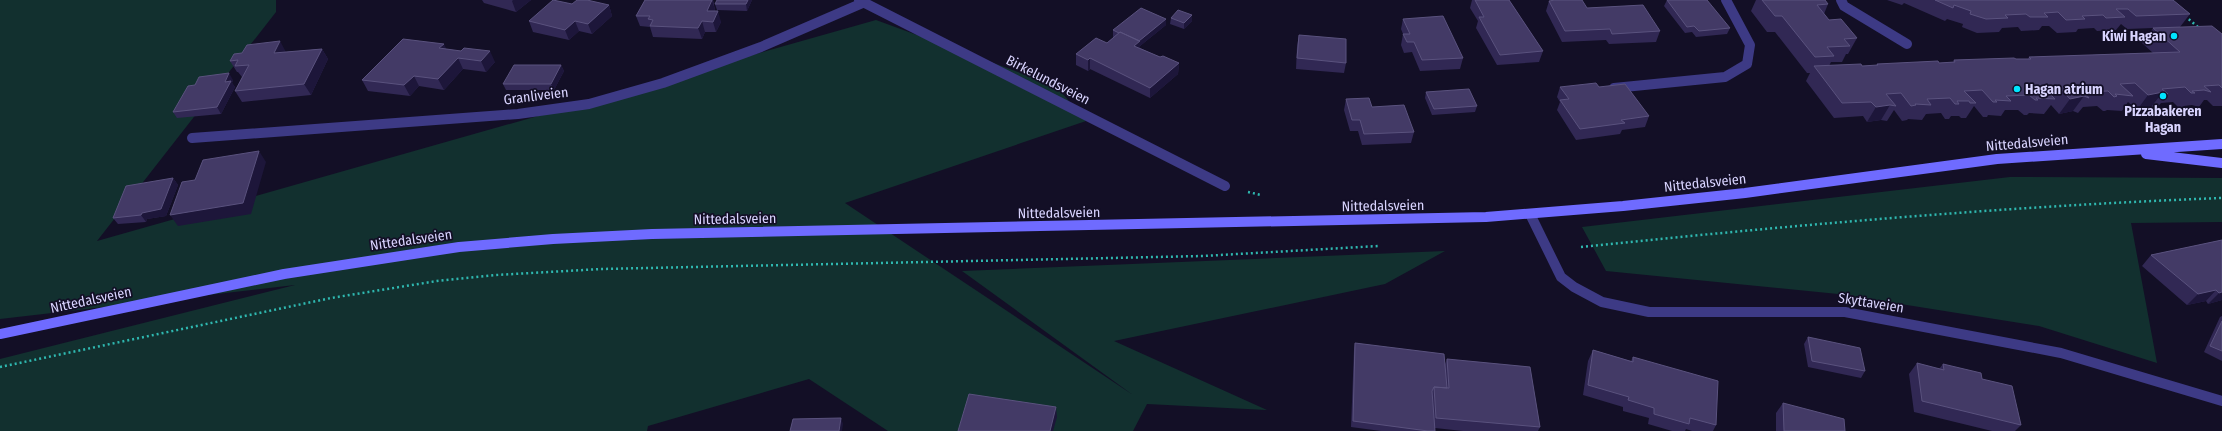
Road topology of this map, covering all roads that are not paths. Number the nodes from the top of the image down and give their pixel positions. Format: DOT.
graph roads {
  1 [pos="1726,0"];
  2 [pos="1841,0"];
  3 [pos="861,1"];
  4 [pos="1906,44"];
  5 [pos="1602,89"];
  6 [pos="192,138"];
  7 [pos="2222,144"];
  8 [pos="2124,152"];
  9 [pos="2222,163"];
  10 [pos="1225,186"];
  11 [pos="1530,214"];
  12 [pos="0,334"];
  13 [pos="2222,401"];
  1 -- 5 [label="street"];
  2 -- 4 [label="street"];
  3 -- 6 [label="street, Granliveien"];
  3 -- 10 [label="street, Birkelundsveien"];
  7 -- 8 [label="main road, Nittedalsveien"];
  8 -- 9 [label="main road, Nittedalsveien"];
  8 -- 11 [label="main road, Nittedalsveien"];
  11 -- 12 [label="main road, Nittedalsveien"];
  11 -- 13 [label="street, Skyttaveien"];
}
